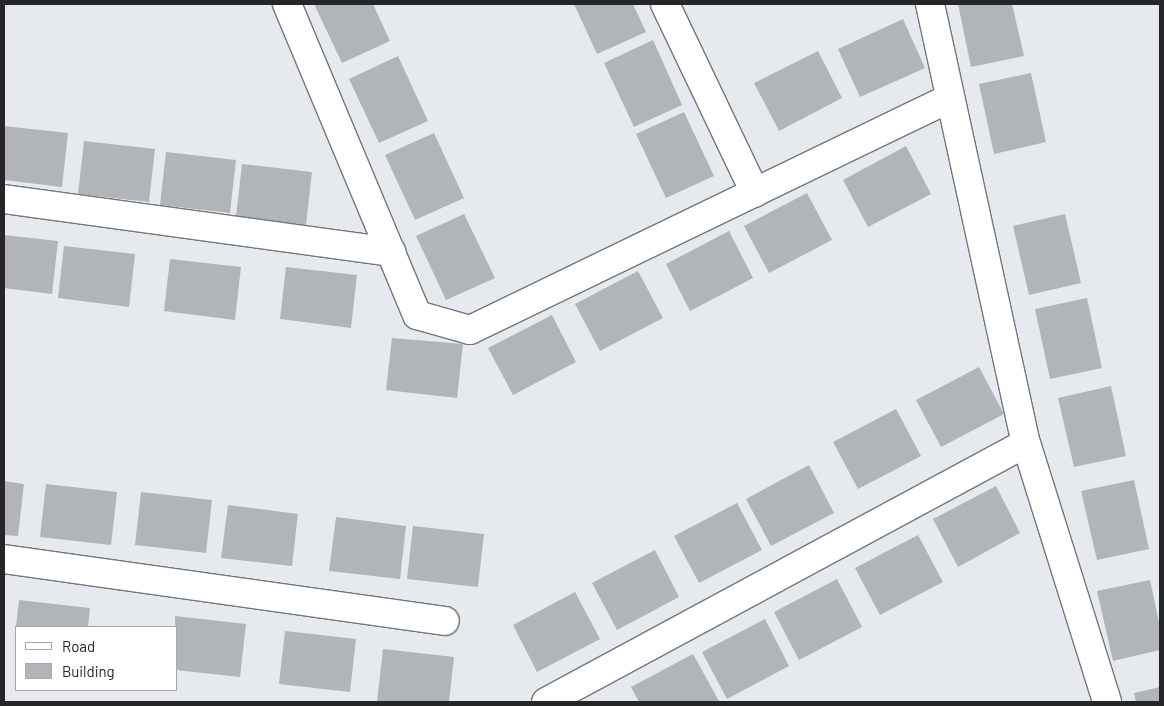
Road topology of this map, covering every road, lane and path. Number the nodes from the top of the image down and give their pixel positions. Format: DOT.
graph roads {
  1 [pos="287,4"];
  2 [pos="665,4"];
  3 [pos="930,4"];
  4 [pos="950,98"];
  5 [pos="755,192"];
  6 [pos="4,199"];
  7 [pos="391,252"];
  8 [pos="1026,443"];
  9 [pos="4,559"];
  10 [pos="445,621"];
  11 [pos="546,702"];
  12 [pos="1107,702"];
  1 -- 7 [label="street"];
  2 -- 5 [label="street"];
  3 -- 4 [label="street"];
  4 -- 5 [label="street"];
  4 -- 8 [label="street"];
  5 -- 7 [label="street"];
  6 -- 7 [label="street"];
  8 -- 11 [label="street"];
  8 -- 12 [label="street"];
  9 -- 10 [label="street"];
}
